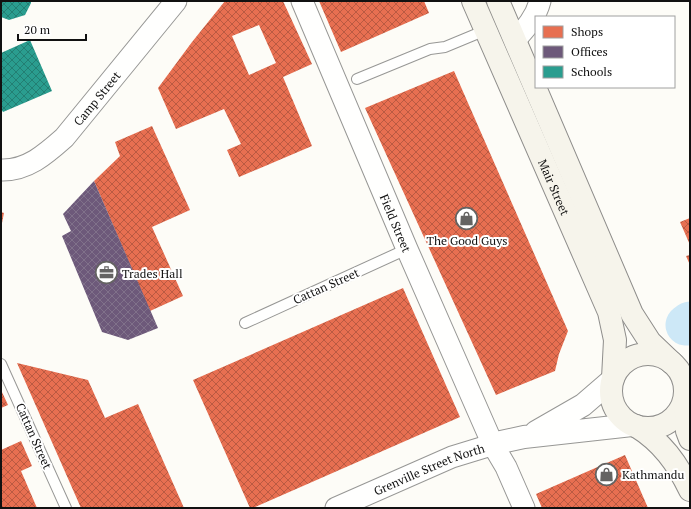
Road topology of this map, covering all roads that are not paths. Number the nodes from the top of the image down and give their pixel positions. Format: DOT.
graph roads {
  1 [pos="176,1"];
  2 [pos="302,1"];
  3 [pos="473,1"];
  4 [pos="498,1"];
  5 [pos="540,1"];
  6 [pos="486,30"];
  7 [pos="514,40"];
  8 [pos="357,79"];
  9 [pos="1,170"];
  10 [pos="407,249"];
  11 [pos="245,322"];
  12 [pos="672,363"];
  13 [pos="1,364"];
  14 [pos="612,379"];
  15 [pos="685,391"];
  16 [pos="634,425"];
  17 [pos="524,437"];
  18 [pos="690,439"];
  19 [pos="497,444"];
  20 [pos="690,490"];
  21 [pos="66,508"];
  22 [pos="336,508"];
  23 [pos="524,508"];
  1 -- 9 [label="street, Camp Street"];
  2 -- 10 [label="street, Field Street"];
  3 -- 6 [label="main road, Mair Street"];
  4 -- 7 [label="main road, Mair Street"];
  5 -- 7 [label="street"];
  6 -- 8 [label="lane"];
  6 -- 14 [label="main road, Mair Street"];
  7 -- 12 [label="main road, Mair Street"];
  10 -- 11 [label="lane, Cattan Street"];
  10 -- 19 [label="street, Field Street"];
  12 -- 14 [label="main road"];
  12 -- 15 [label="main road"];
  13 -- 21 [label="lane, Cattan Street"];
  14 -- 16 [label="main road"];
  14 -- 17 [label="street, Grenville Street North"];
  15 -- 16 [label="main road"];
  15 -- 18 [label="main road"];
  16 -- 17 [label="street, Grenville Street North"];
  16 -- 20 [label="main road"];
  17 -- 19 [label="street, Grenville Street North"];
  19 -- 22 [label="street, Grenville Street North"];
  19 -- 23 [label="street, Field Street"];
}
